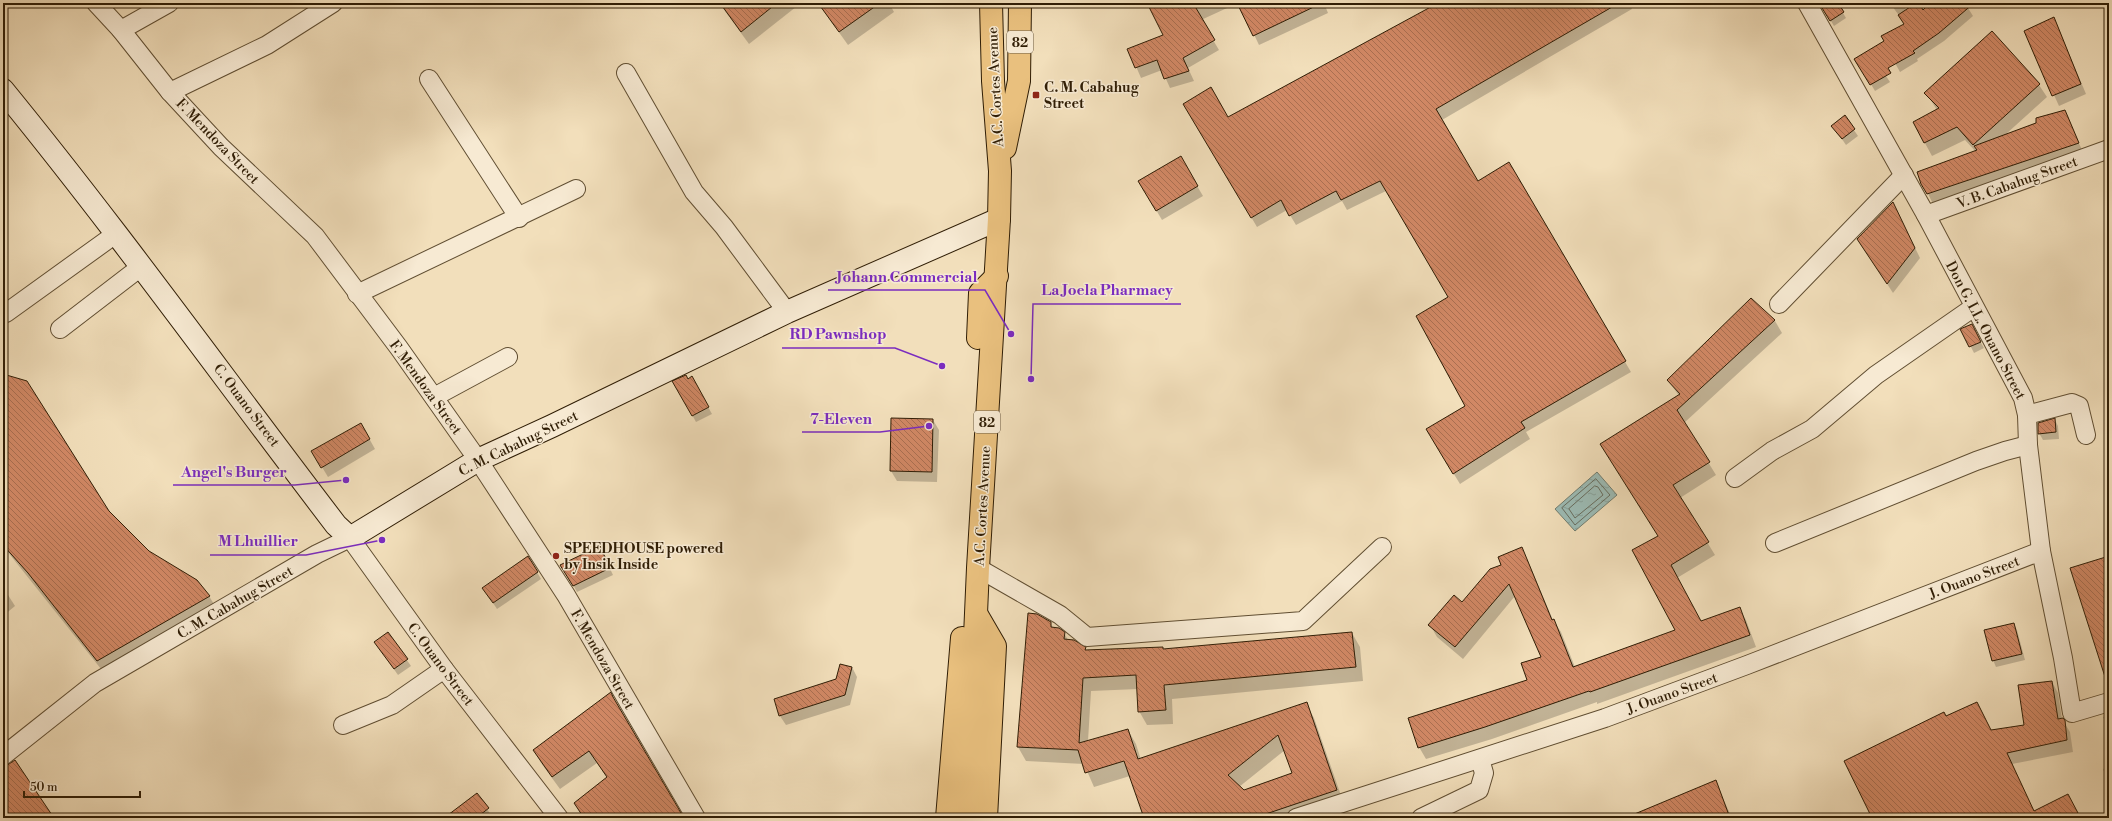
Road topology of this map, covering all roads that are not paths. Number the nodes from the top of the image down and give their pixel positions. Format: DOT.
graph roads {
  1 [pos="96,3"];
  2 [pos="169,3"];
  3 [pos="333,3"];
  4 [pos="991,3"];
  5 [pos="1020,3"];
  6 [pos="1807,3"];
  7 [pos="120,30"];
  8 [pos="626,73"];
  9 [pos="429,79"];
  10 [pos="3,90"];
  11 [pos="170,92"];
  12 [pos="2109,149"];
  13 [pos="1000,171"];
  14 [pos="1904,175"];
  15 [pos="576,189"];
  16 [pos="1926,214"];
  17 [pos="519,218"];
  18 [pos="999,219"];
  19 [pos="117,233"];
  20 [pos="142,266"];
  21 [pos="997,276"];
  22 [pos="357,294"];
  23 [pos="1779,304"];
  24 [pos="1974,308"];
  25 [pos="786,312"];
  26 [pos="6,313"];
  27 [pos="60,329"];
  28 [pos="508,357"];
  29 [pos="434,397"];
  30 [pos="2027,415"];
  31 [pos="2086,434"];
  32 [pos="2028,445"];
  33 [pos="478,460"];
  34 [pos="1735,478"];
  35 [pos="350,538"];
  36 [pos="1775,543"];
  37 [pos="1382,547"];
  38 [pos="2041,551"];
  39 [pos="978,568"];
  40 [pos="977,615"];
  41 [pos="444,669"];
  42 [pos="2109,702"];
  43 [pos="343,725"];
  44 [pos="3,756"];
  45 [pos="1480,759"];
  46 [pos="559,818"];
  47 [pos="696,818"];
  48 [pos="947,818"];
  49 [pos="967,818"];
  50 [pos="986,818"];
  51 [pos="1296,818"];
  52 [pos="1421,818"];
  1 -- 7 [label="street, F. Mendoza Street"];
  2 -- 7 [label="street"];
  3 -- 11 [label="street"];
  4 -- 13 [label="main road, A.C. Cortes Avenue / 82"];
  5 -- 13 [label="main road, A.C. Cortes Avenue / 82"];
  6 -- 14 [label="street, Don G. LL. Ouano Street"];
  7 -- 11 [label="street, F. Mendoza Street"];
  8 -- 25 [label="street"];
  9 -- 17 [label="street"];
  10 -- 19 [label="street, C. Ouano Street"];
  11 -- 22 [label="street, F. Mendoza Street"];
  12 -- 16 [label="street, V. B. Cabahug Street"];
  13 -- 18 [label="main road, A.C. Cortes Avenue / 82"];
  14 -- 16 [label="street, Don G. LL. Ouano Street"];
  14 -- 23 [label="street"];
  15 -- 17 [label="street"];
  16 -- 24 [label="street, Don G. LL. Ouano Street"];
  17 -- 22 [label="street"];
  18 -- 21 [label="main road, A.C. Cortes Avenue / 82"];
  18 -- 25 [label="street, C. M. Cabahug Street"];
  19 -- 20 [label="street, C. Ouano Street"];
  19 -- 26 [label="street"];
  20 -- 27 [label="street"];
  20 -- 35 [label="street, C. Ouano Street"];
  21 -- 39 [label="main road, A.C. Cortes Avenue / 82"];
  21 -- 48 [label="main road"];
  22 -- 29 [label="street, F. Mendoza Street"];
  24 -- 30 [label="street, Don G. LL. Ouano Street"];
  24 -- 34 [label="street"];
  25 -- 33 [label="street, C. M. Cabahug Street"];
  28 -- 29 [label="street"];
  29 -- 33 [label="street, F. Mendoza Street"];
  30 -- 31 [label="street"];
  30 -- 32 [label="street, Don G. LL. Ouano Street"];
  32 -- 36 [label="street"];
  32 -- 38 [label="street, Don G. LL. Ouano Street"];
  33 -- 35 [label="street, C. M. Cabahug Street"];
  33 -- 47 [label="street, F. Mendoza Street"];
  35 -- 41 [label="street, C. Ouano Street"];
  35 -- 44 [label="street, C. M. Cabahug Street"];
  37 -- 39 [label="street"];
  38 -- 42 [label="street, Don G. LL. Ouano Street"];
  38 -- 45 [label="street, J. Ouano Street"];
  39 -- 40 [label="main road, A.C. Cortes Avenue / 82"];
  40 -- 49 [label="main road, A.C. Cortes Avenue / 82"];
  40 -- 50 [label="main road"];
  41 -- 43 [label="street"];
  41 -- 46 [label="street, C. Ouano Street"];
  45 -- 51 [label="street, J. Ouano Street"];
  45 -- 52 [label="street"];
}
